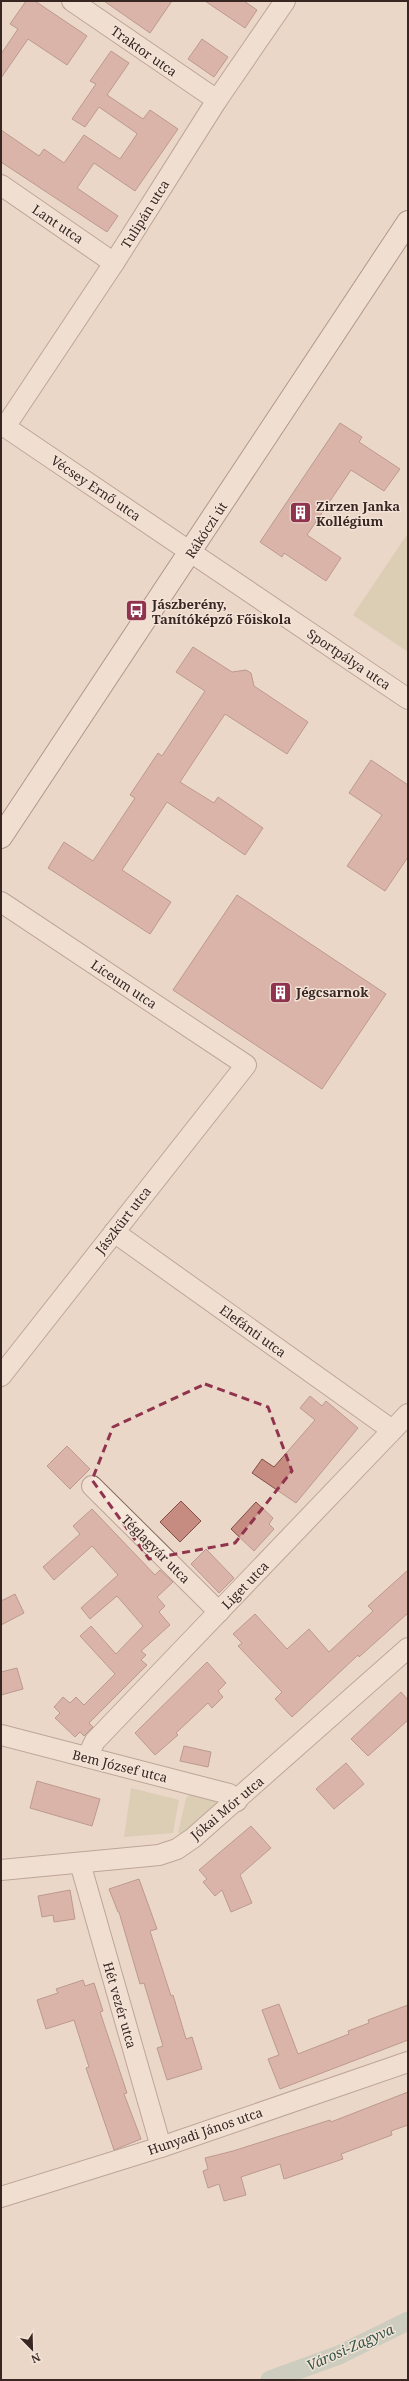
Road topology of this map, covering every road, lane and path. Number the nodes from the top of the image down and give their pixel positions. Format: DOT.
graph roads {
  1 [pos="72,1"];
  2 [pos="285,1"];
  3 [pos="217,100"];
  4 [pos="1,185"];
  5 [pos="408,222"];
  6 [pos="114,263"];
  7 [pos="3,426"];
  8 [pos="191,552"];
  9 [pos="408,699"];
  10 [pos="1,837"];
  11 [pos="1,902"];
  12 [pos="246,1065"];
  13 [pos="114,1232"];
  14 [pos="1,1376"];
  15 [pos="408,1414"];
  16 [pos="392,1430"];
  17 [pos="92,1486"];
  18 [pos="219,1612"];
  19 [pos="408,1648"];
  20 [pos="1,1735"];
  21 [pos="87,1757"];
  22 [pos="237,1801"];
  23 [pos="80,1862"];
  24 [pos="1,1870"];
  25 [pos="408,2062"];
  26 [pos="161,2147"];
  27 [pos="1,2197"];
  1 -- 3 [label="street, Traktor utca"];
  2 -- 3 [label="street, Tulipán utca"];
  3 -- 6 [label="street, Tulipán utca"];
  4 -- 6 [label="street, Lant utca"];
  5 -- 8 [label="street, Rákóczi út"];
  6 -- 7 [label="street, Tulipán utca"];
  7 -- 8 [label="street, Vécsey Ernő utca"];
  8 -- 9 [label="street, Sportpálya utca"];
  8 -- 10 [label="street, Rákóczi út"];
  11 -- 12 [label="street, Líceum utca"];
  12 -- 13 [label="street, Jászkürt utca"];
  13 -- 14 [label="street, Jászkürt utca"];
  13 -- 16 [label="street, Elefánti utca"];
  15 -- 16 [label="street, Liget utca"];
  16 -- 18 [label="street, Liget utca"];
  17 -- 18 [label="street, Téglagyár utca"];
  18 -- 21 [label="street, Liget utca"];
  19 -- 22 [label="street, Jókai Mór utca"];
  20 -- 21 [label="street, Bem József utca"];
  21 -- 22 [label="street, Bem József utca"];
  22 -- 23 [label="street, Jókai Mór utca"];
  23 -- 24 [label="street, Jókai Mór utca"];
  23 -- 26 [label="street, Hét vezér utca"];
  25 -- 26 [label="street, Hunyadi János utca"];
  26 -- 27 [label="street, Hunyadi János utca"];
}
